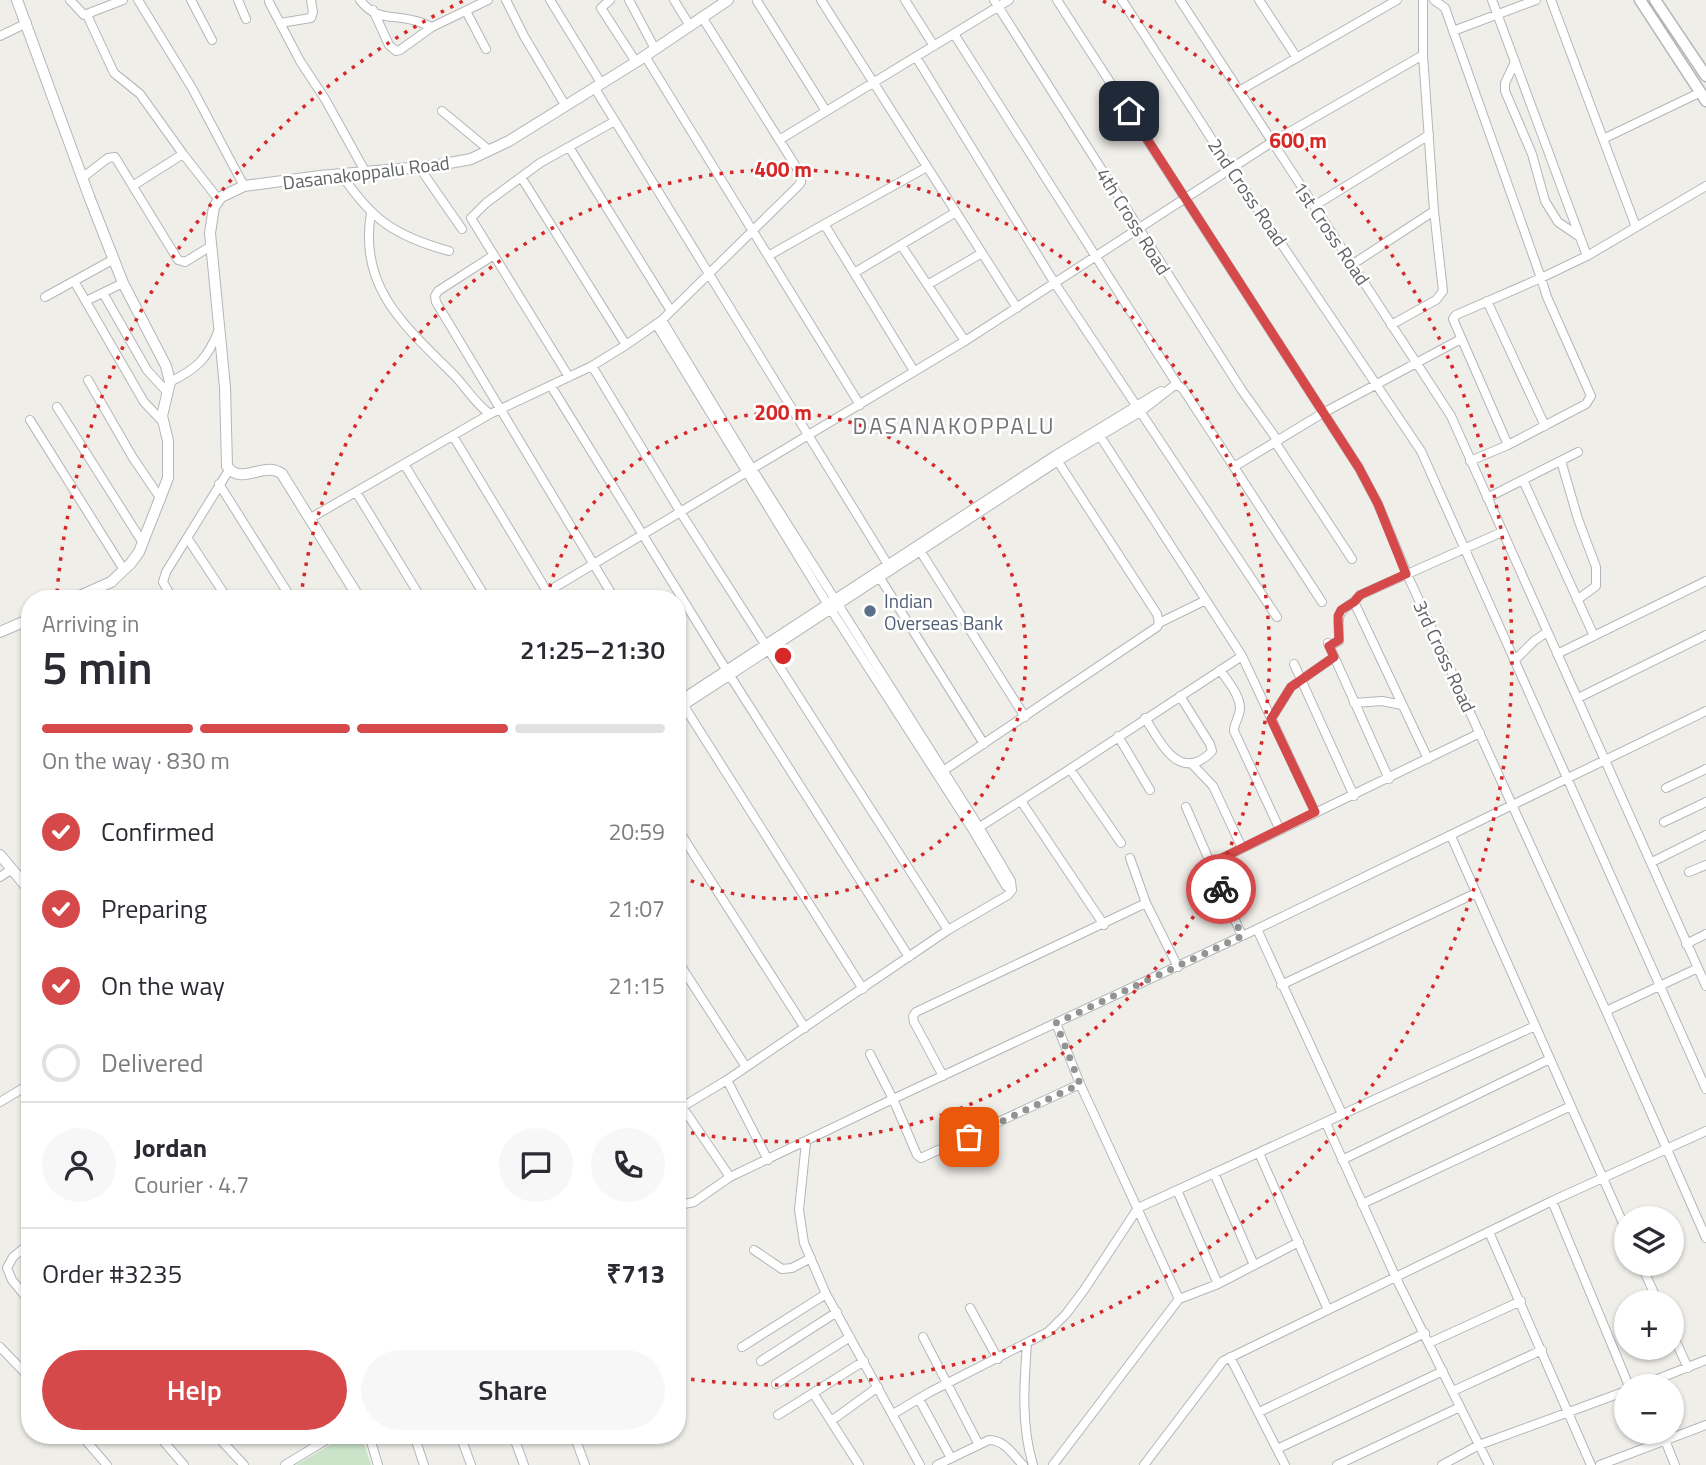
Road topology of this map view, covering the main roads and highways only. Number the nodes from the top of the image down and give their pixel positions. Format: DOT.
graph roads {
  1 [pos="1640,0"];
  2 [pos="1655,0"];
  3 [pos="1706,76"];
  4 [pos="1704,97"];
  1 -- 4 [label="main road"];
  2 -- 3 [label="main road"];
}
